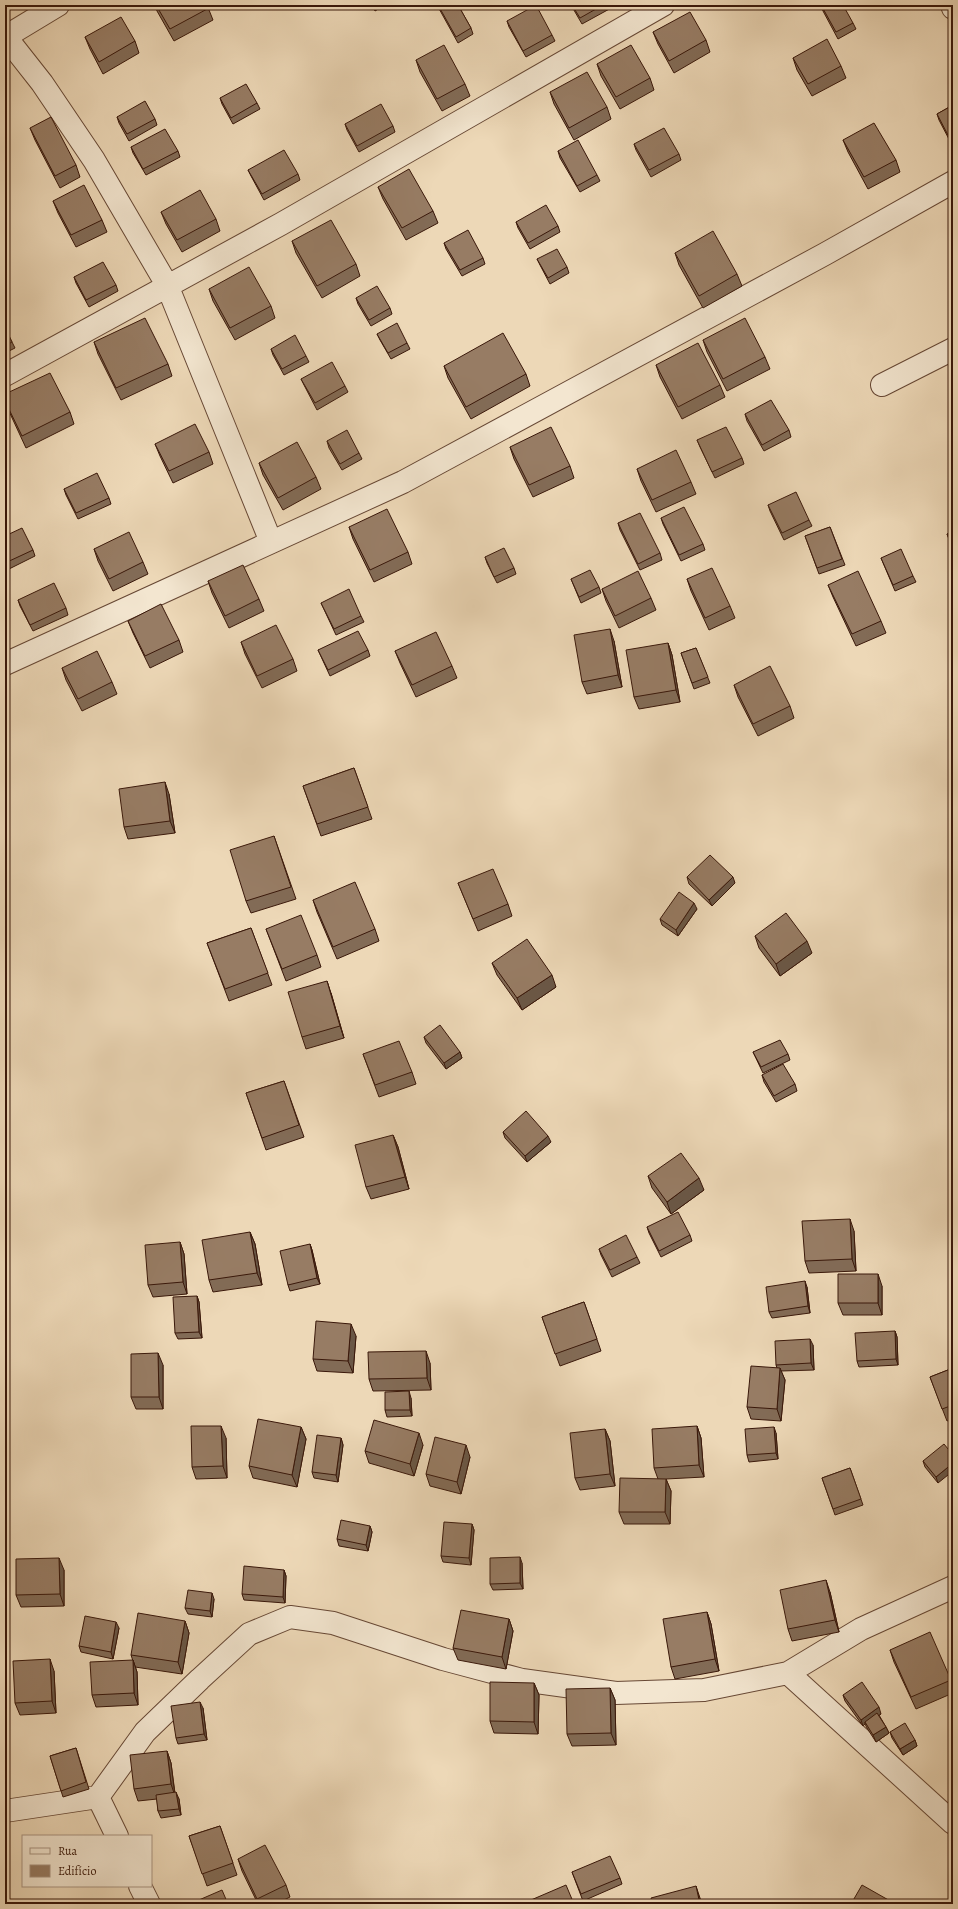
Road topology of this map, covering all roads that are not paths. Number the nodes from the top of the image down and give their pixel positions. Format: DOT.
graph roads {
  1 [pos="58,5"];
  2 [pos="663,5"];
  3 [pos="5,36"];
  4 [pos="953,182"];
  5 [pos="167,285"];
  6 [pos="953,349"];
  7 [pos="5,374"];
  8 [pos="882,385"];
  9 [pos="271,542"];
  10 [pos="5,664"];
  11 [pos="953,1587"];
  12 [pos="788,1673"];
  13 [pos="98,1796"];
  14 [pos="5,1811"];
  15 [pos="953,1823"];
  16 [pos="117,1835"];
  17 [pos="140,1887"];
  18 [pos="149,1904"];
  1 -- 3 [label="street"];
  2 -- 5 [label="street"];
  3 -- 5 [label="street"];
  4 -- 9 [label="street"];
  5 -- 7 [label="street"];
  5 -- 9 [label="street"];
  6 -- 8 [label="street"];
  9 -- 10 [label="street"];
  11 -- 12 [label="street"];
  12 -- 13 [label="street"];
  12 -- 15 [label="street"];
  13 -- 14 [label="street"];
  13 -- 16 [label="street"];
  17 -- 18 [label="street"];
}
